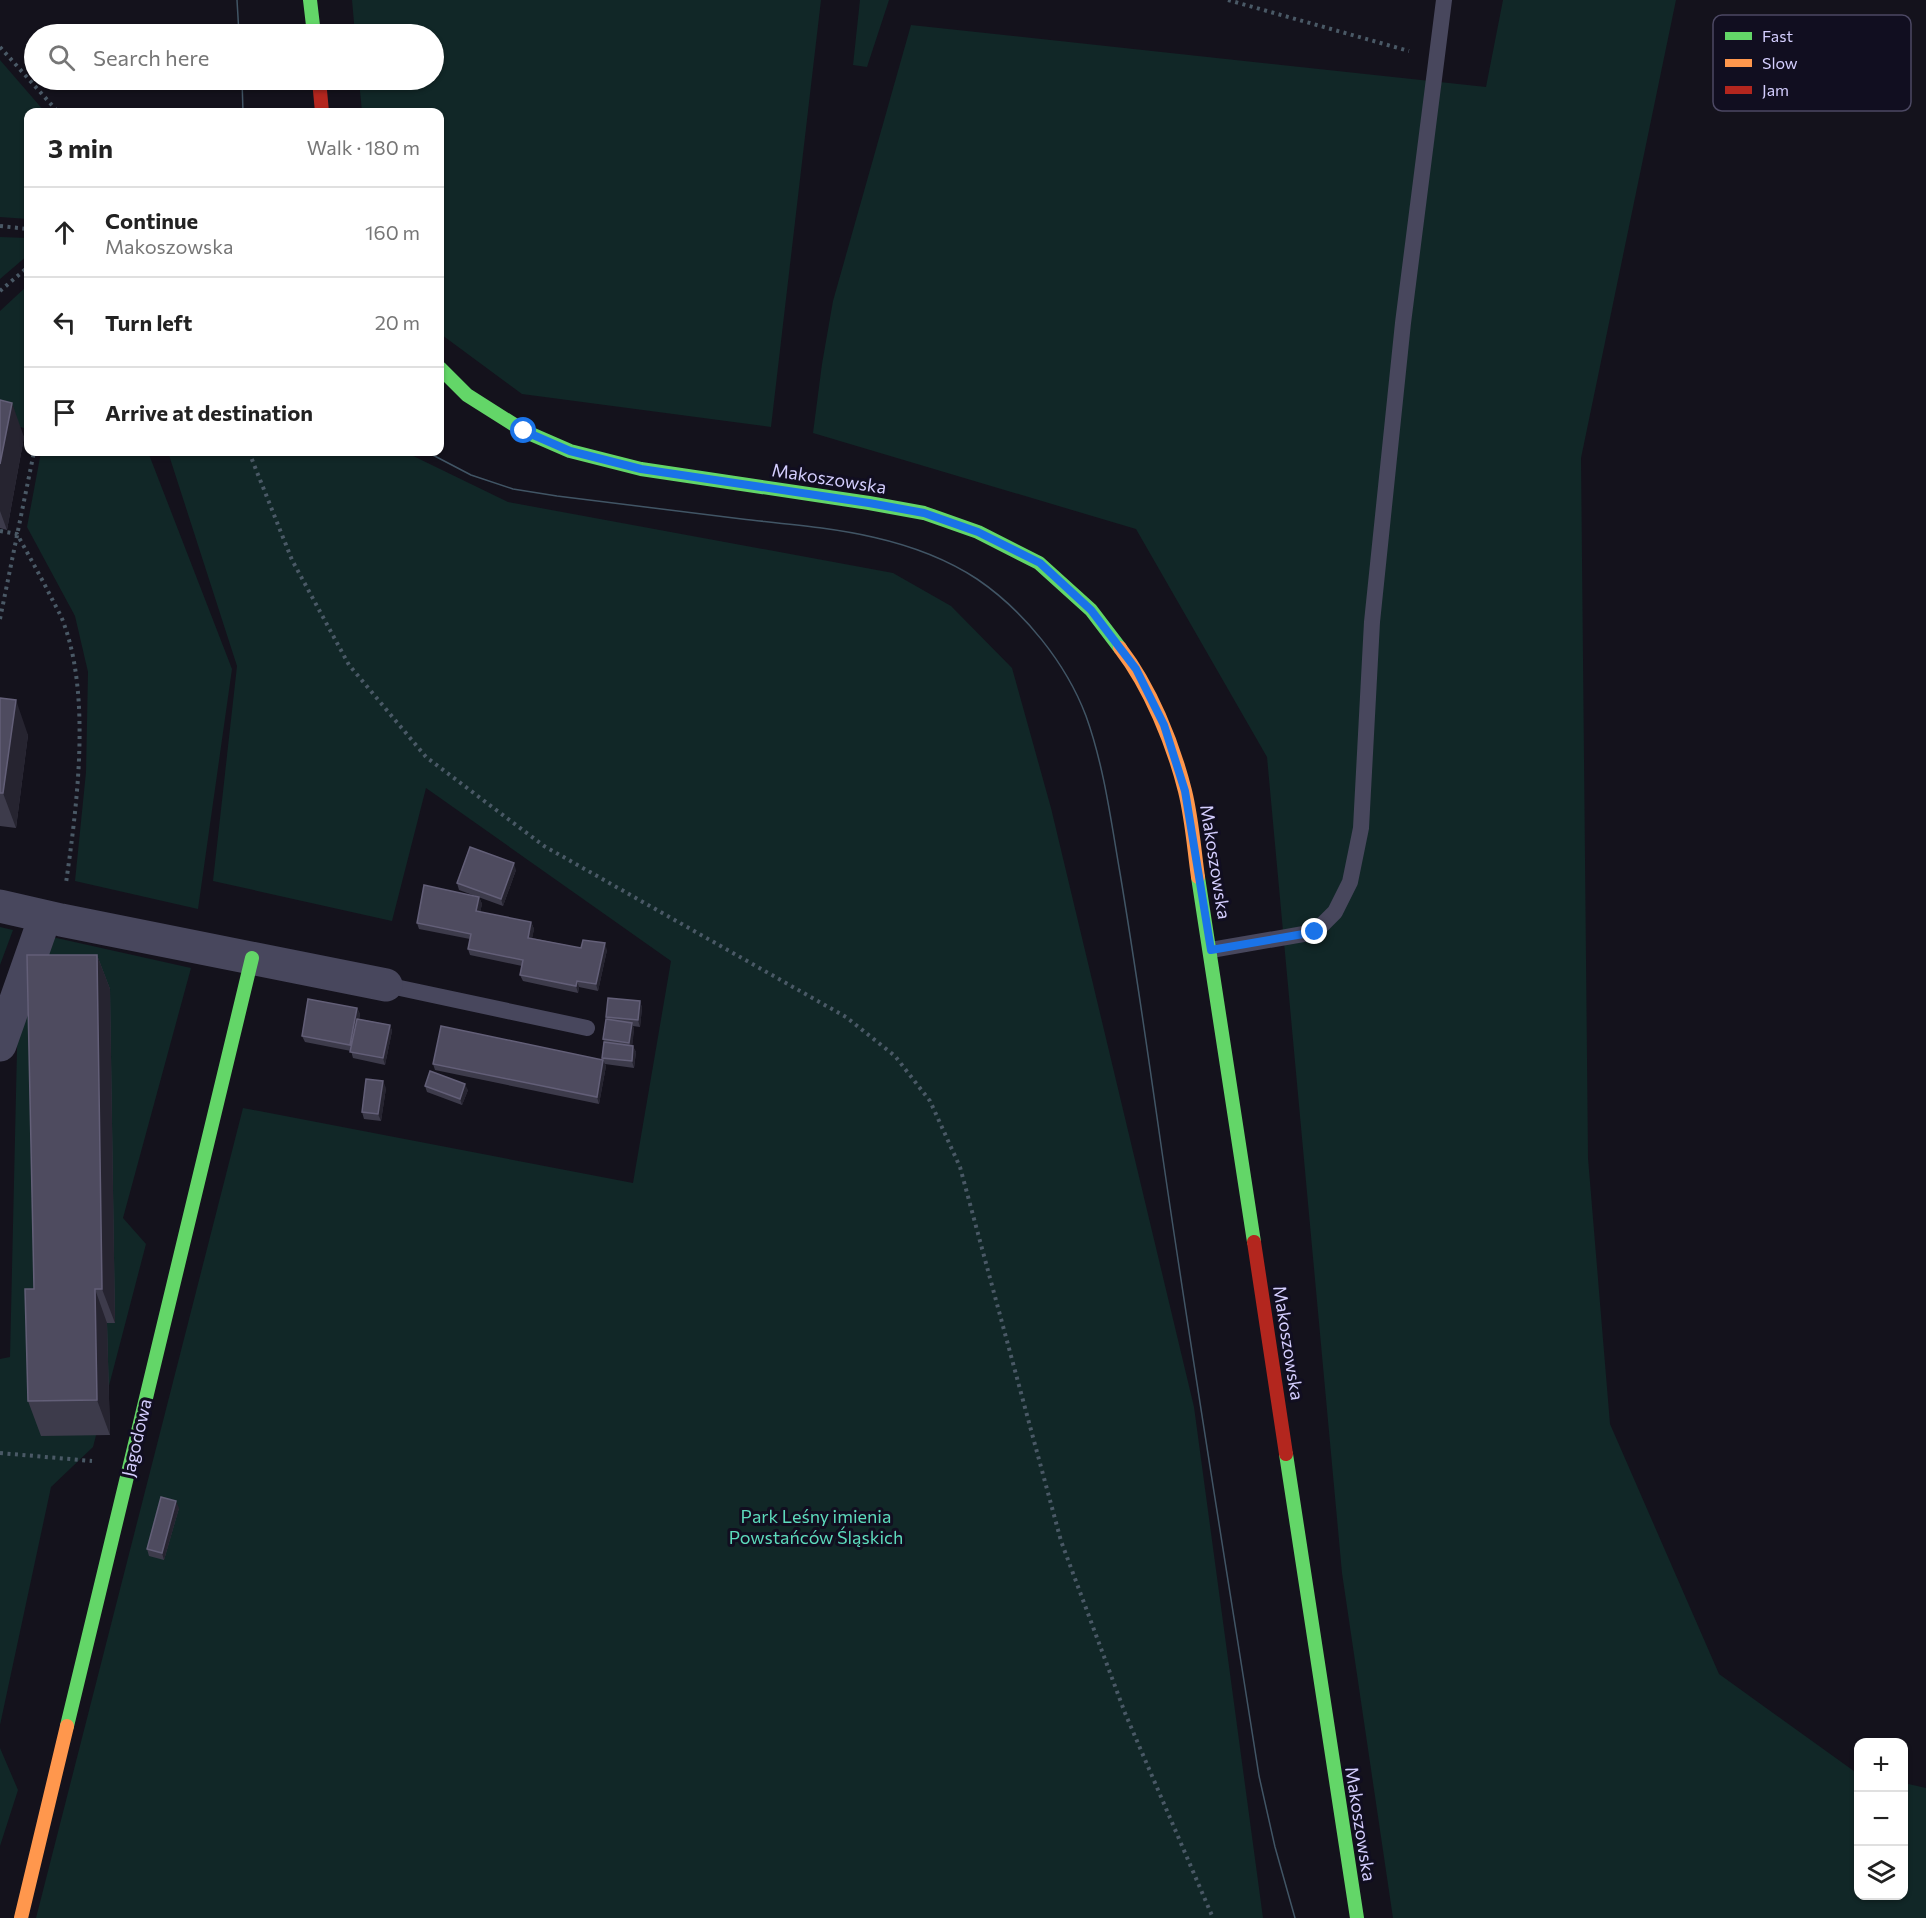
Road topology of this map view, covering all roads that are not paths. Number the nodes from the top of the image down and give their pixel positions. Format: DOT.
graph roads {
  1 [pos="310,0"];
  2 [pos="1445,0"];
  3 [pos="313,24"];
  4 [pos="320,90"];
  5 [pos="322,108"];
  6 [pos="444,372"];
  7 [pos="0,906"];
  8 [pos="53,918"];
  9 [pos="1211,950"];
  10 [pos="252,958"];
  11 [pos="386,985"];
  12 [pos="587,1028"];
  13 [pos="0,1045"];
  14 [pos="21,1918"];
  15 [pos="1357,1918"];
  1 -- 3 [label="main road"];
  2 -- 9 [label="lane"];
  4 -- 5 [label="main road"];
  6 -- 9 [label="main road, Makoszowska"];
  7 -- 8 [label="street"];
  8 -- 10 [label="street"];
  8 -- 13 [label="street"];
  9 -- 15 [label="main road, Makoszowska"];
  10 -- 11 [label="street"];
  10 -- 14 [label="main road, Jagodowa"];
  11 -- 12 [label="lane"];
}
